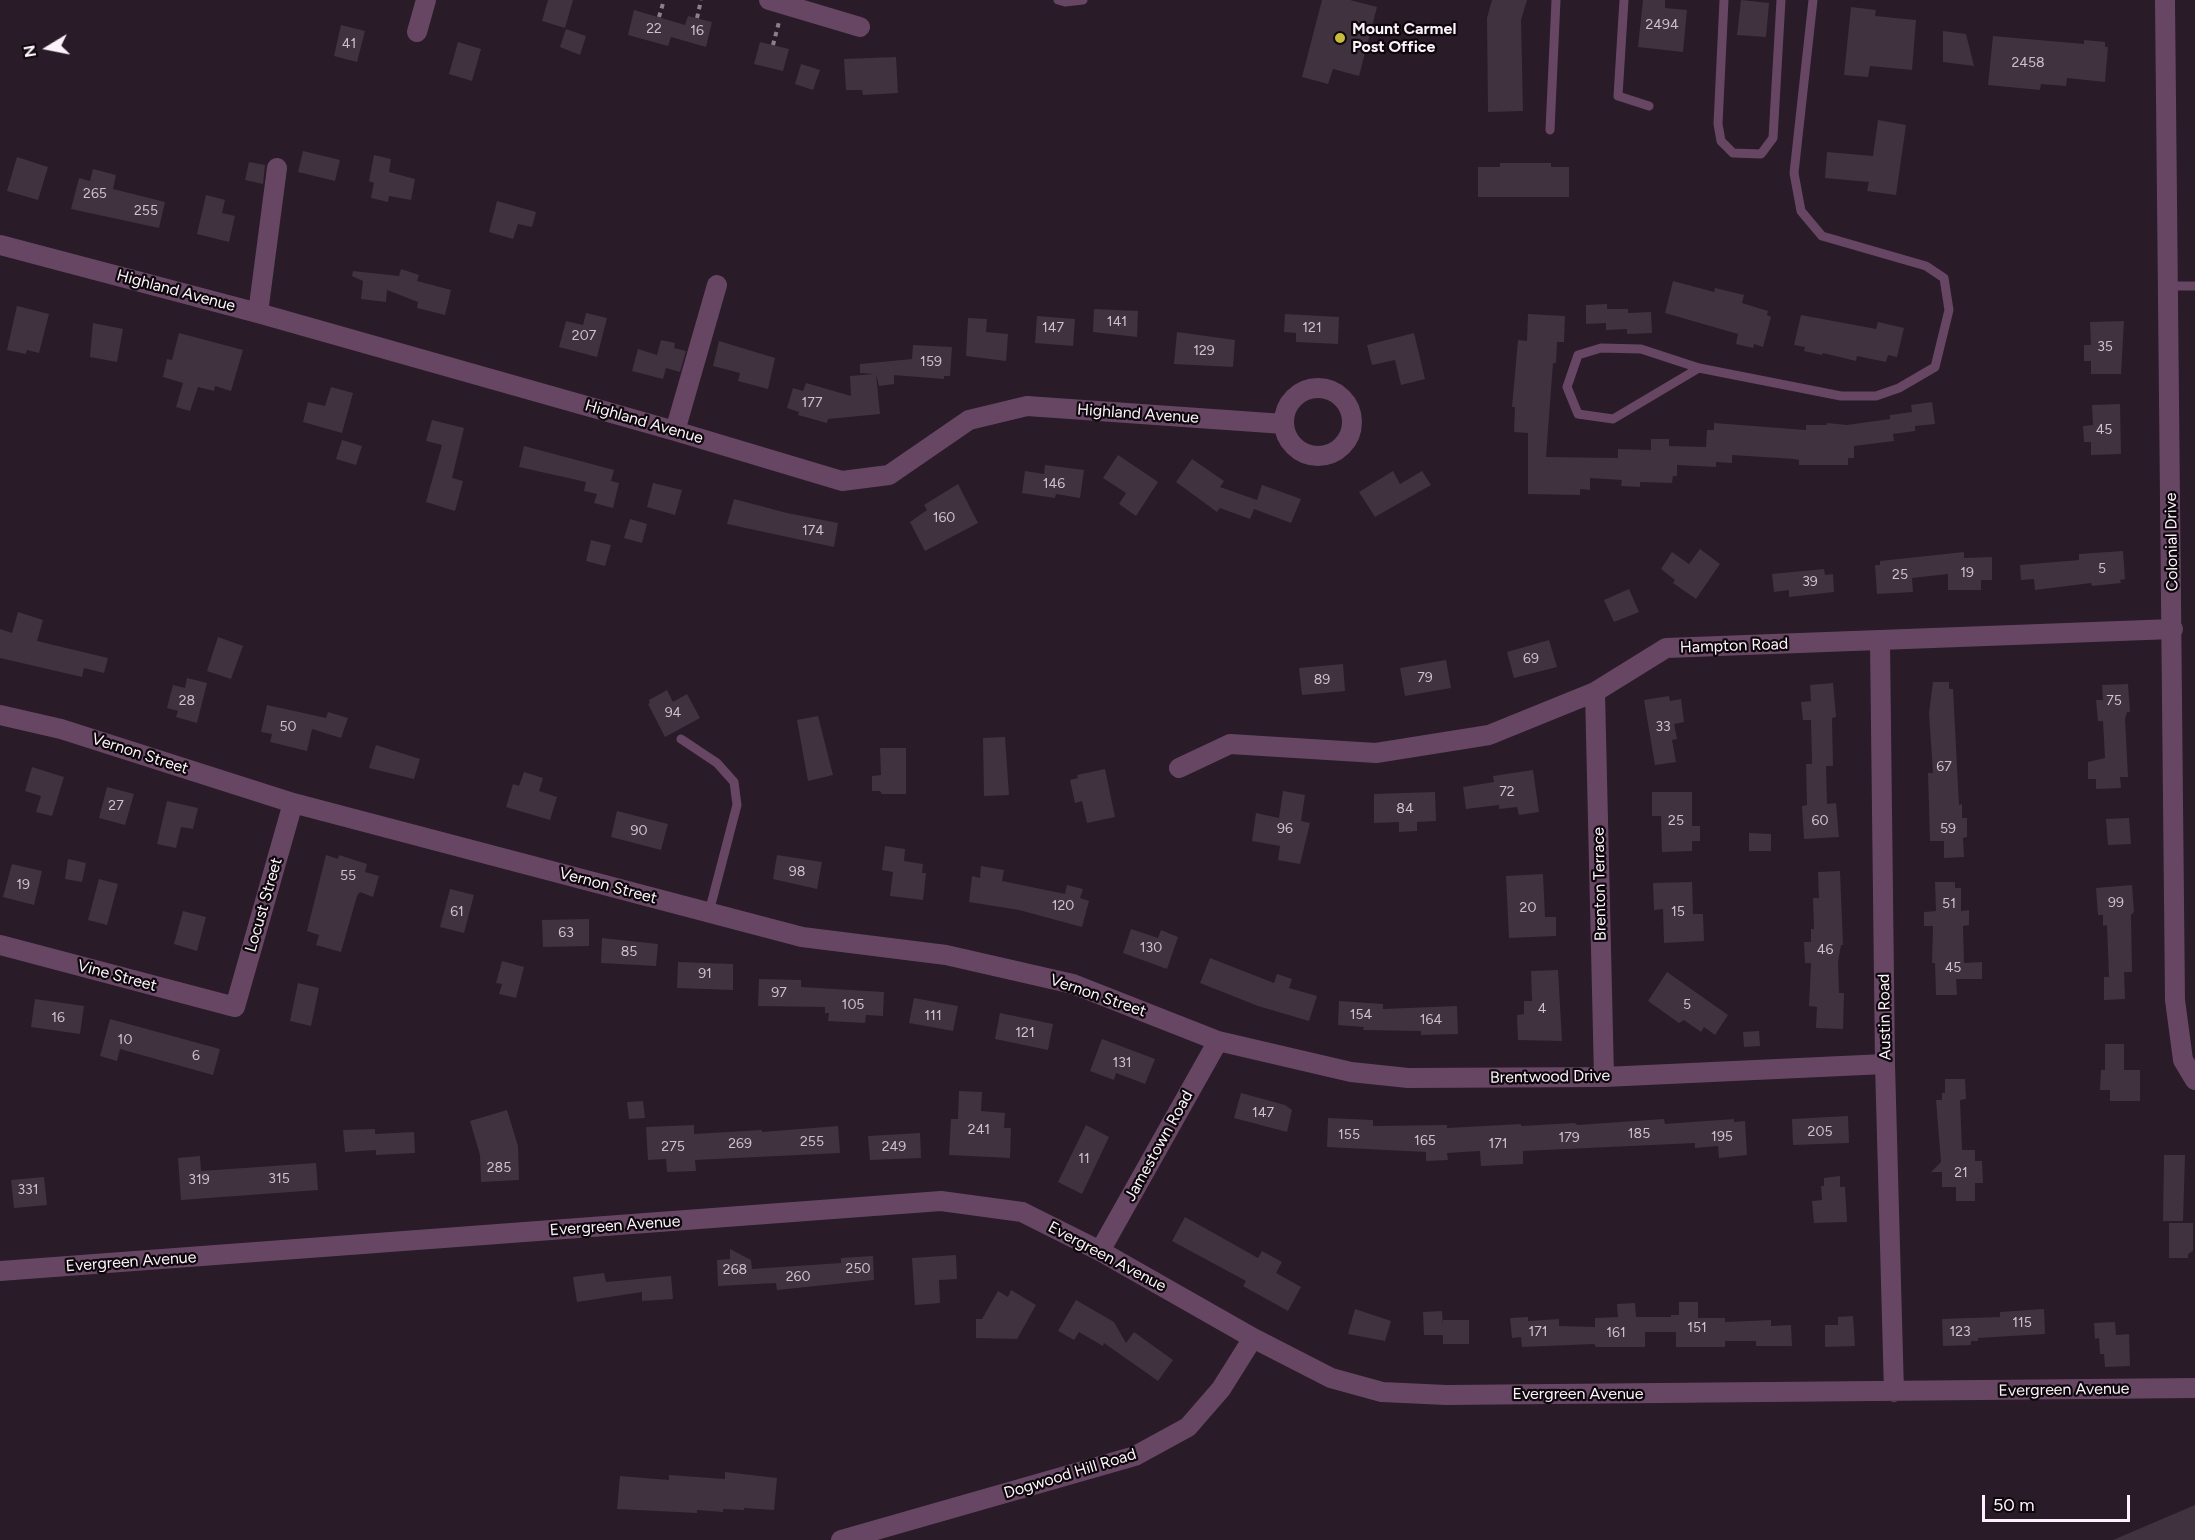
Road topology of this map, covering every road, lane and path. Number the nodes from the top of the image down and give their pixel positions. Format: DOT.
graph roads {
  1 [pos="426,0"];
  2 [pos="664,0"];
  3 [pos="701,0"];
  4 [pos="770,0"];
  5 [pos="1058,0"];
  6 [pos="1083,0"];
  7 [pos="1556,0"];
  8 [pos="1624,0"];
  9 [pos="1724,0"];
  10 [pos="1781,0"];
  11 [pos="1813,0"];
  12 [pos="2165,0"];
  13 [pos="659,17"];
  14 [pos="697,18"];
  15 [pos="860,27"];
  16 [pos="417,32"];
  17 [pos="1649,106"];
  18 [pos="1550,130"];
  19 [pos="277,168"];
  20 [pos="0,245"];
  21 [pos="717,285"];
  22 [pos="2169,286"];
  23 [pos="2195,286"];
  24 [pos="258,313"];
  25 [pos="1699,368"];
  26 [pos="1284,424"];
  27 [pos="675,431"];
  28 [pos="2173,629"];
  29 [pos="1880,641"];
  30 [pos="1595,692"];
  31 [pos="0,715"];
  32 [pos="681,739"];
  33 [pos="1179,768"];
  34 [pos="293,804"];
  35 [pos="709,912"];
  36 [pos="0,945"];
  37 [pos="234,1007"];
  38 [pos="1218,1041"];
  39 [pos="1885,1065"];
  40 [pos="1604,1077"];
  41 [pos="2195,1080"];
  42 [pos="1100,1251"];
  43 [pos="0,1271"];
  44 [pos="1253,1338"];
  45 [pos="2195,1388"];
  46 [pos="1894,1392"];
  47 [pos="841,1540"];
  1 -- 16 [label="street"];
  2 -- 13 [label="path"];
  3 -- 14 [label="path"];
  4 -- 15 [label="street"];
  5 -- 6 [label="lane"];
  7 -- 18 [label="lane"];
  8 -- 17 [label="lane"];
  9 -- 10 [label="lane"];
  11 -- 25 [label="lane"];
  12 -- 22 [label="street, Colonial Drive"];
  19 -- 24 [label="street"];
  20 -- 24 [label="street, Highland Avenue"];
  21 -- 27 [label="street"];
  22 -- 23 [label="lane"];
  22 -- 28 [label="street, Colonial Drive"];
  24 -- 27 [label="street, Highland Avenue"];
  25 -- 25 [label="lane"];
  26 -- 27 [label="street, Highland Avenue"];
  28 -- 29 [label="street, Hampton Road"];
  28 -- 41 [label="street, Colonial Drive"];
  29 -- 30 [label="street, Hampton Road"];
  29 -- 39 [label="street, Austin Road"];
  30 -- 33 [label="street, Hampton Road"];
  30 -- 40 [label="street, Brenton Terrace"];
  31 -- 34 [label="street, Vernon Street"];
  32 -- 35 [label="lane"];
  34 -- 35 [label="street, Vernon Street"];
  34 -- 37 [label="street, Locust Street"];
  35 -- 38 [label="street, Vernon Street"];
  36 -- 37 [label="street, Vine Street"];
  38 -- 40 [label="street, Brentwood Drive"];
  38 -- 42 [label="street, Jamestown Road"];
  39 -- 40 [label="street, Brentwood Drive"];
  39 -- 46 [label="street, Austin Road"];
  42 -- 43 [label="street, Evergreen Avenue"];
  42 -- 44 [label="street, Evergreen Avenue"];
  44 -- 46 [label="street, Evergreen Avenue"];
  44 -- 47 [label="street, Dogwood Hill Road"];
  45 -- 46 [label="street, Evergreen Avenue"];
}
